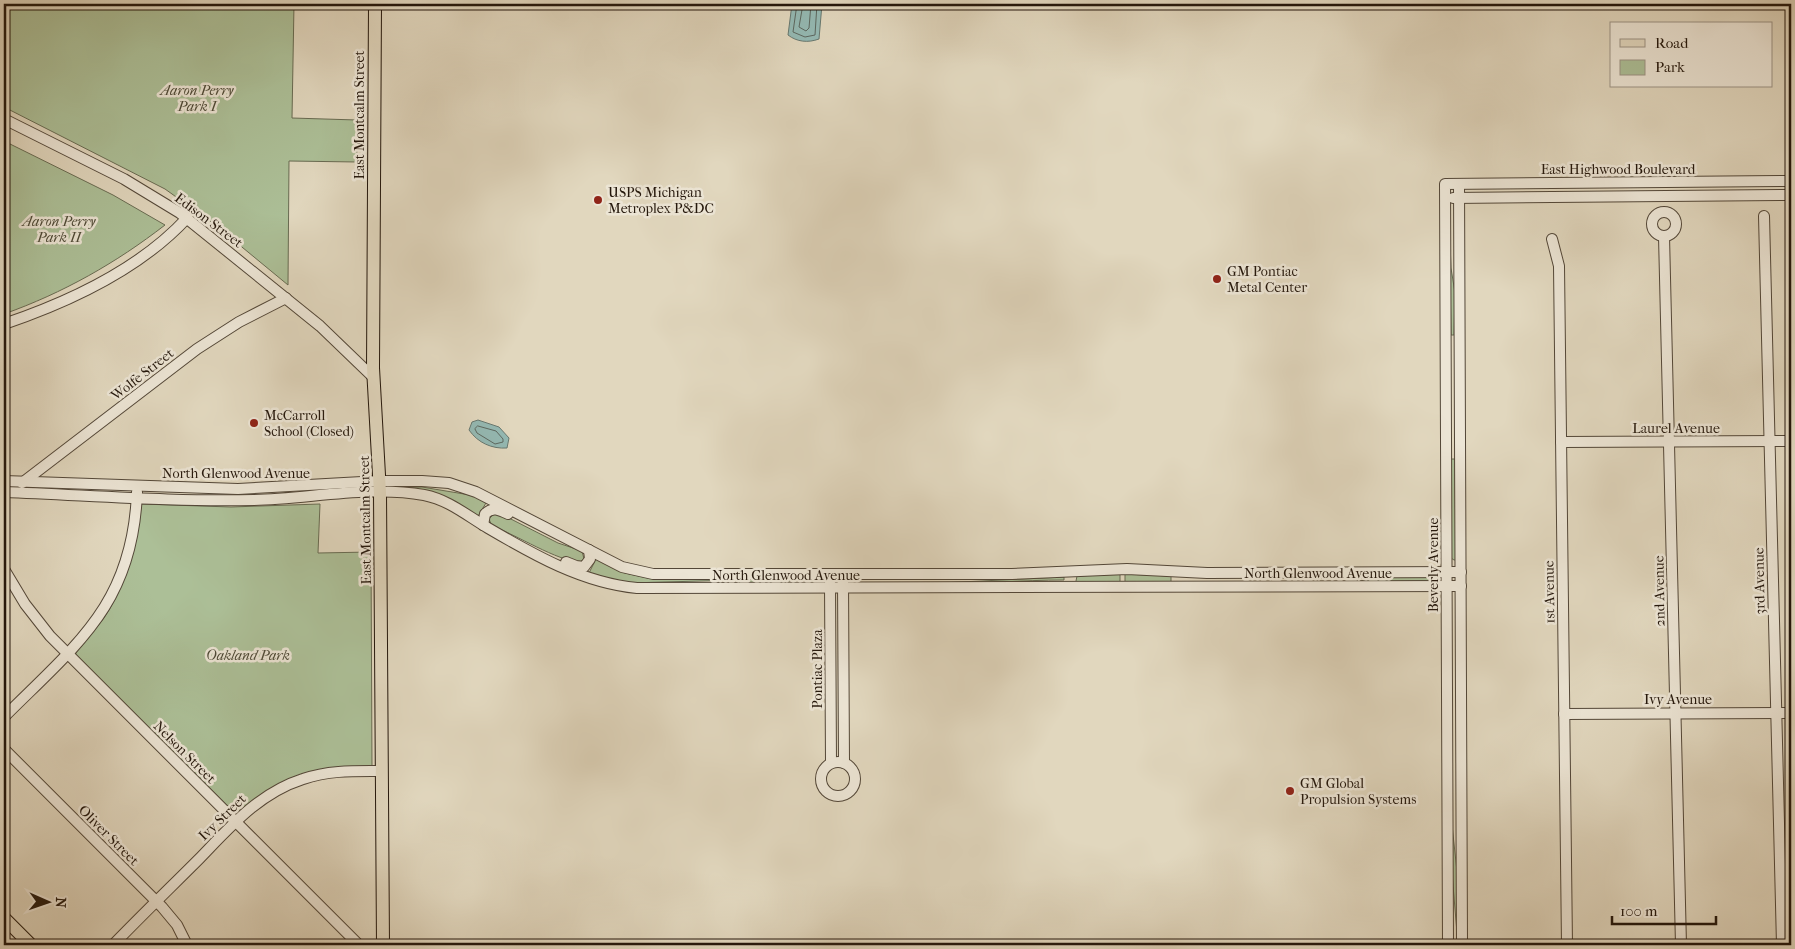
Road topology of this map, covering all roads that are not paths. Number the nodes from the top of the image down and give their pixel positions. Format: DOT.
graph roads {
  1 [pos="375,4"];
  2 [pos="4,119"];
  3 [pos="1791,181"];
  4 [pos="1445,184"];
  5 [pos="1459,184"];
  6 [pos="1791,195"];
  7 [pos="1445,198"];
  8 [pos="1459,198"];
  9 [pos="1764,216"];
  10 [pos="188,218"];
  11 [pos="1664,236"];
  12 [pos="1552,239"];
  13 [pos="286,298"];
  14 [pos="4,324"];
  15 [pos="374,378"];
  16 [pos="1791,441"];
  17 [pos="1561,442"];
  18 [pos="1669,442"];
  19 [pos="1770,442"];
  20 [pos="4,481"];
  21 [pos="22,487"];
  22 [pos="380,487"];
  23 [pos="4,492"];
  24 [pos="137,492"];
  25 [pos="483,525"];
  26 [pos="494,531"];
  27 [pos="559,534"];
  28 [pos="589,550"];
  29 [pos="4,569"];
  30 [pos="1070,572"];
  31 [pos="1446,572"];
  32 [pos="1461,572"];
  33 [pos="1258,573"];
  34 [pos="742,574"];
  35 [pos="830,574"];
  36 [pos="843,574"];
  37 [pos="1012,574"];
  38 [pos="1461,586"];
  39 [pos="1446,587"];
  40 [pos="637,588"];
  41 [pos="830,588"];
  42 [pos="843,588"];
  43 [pos="935,588"];
  44 [pos="991,588"];
  45 [pos="1176,588"];
  46 [pos="67,654"];
  47 [pos="1675,713"];
  48 [pos="1776,713"];
  49 [pos="1791,713"];
  50 [pos="1564,714"];
  51 [pos="4,717"];
  52 [pos="4,750"];
  53 [pos="831,763"];
  54 [pos="844,763"];
  55 [pos="382,771"];
  56 [pos="236,822"];
  57 [pos="156,902"];
  58 [pos="4,918"];
  59 [pos="31,945"];
  60 [pos="113,945"];
  61 [pos="188,945"];
  62 [pos="359,945"];
  63 [pos="383,945"];
  64 [pos="1448,945"];
  65 [pos="1462,945"];
  66 [pos="1567,945"];
  67 [pos="1681,945"];
  68 [pos="1782,945"];
  1 -- 15 [label="main road, East Montcalm Street"];
  2 -- 10 [label="street, Edison Street"];
  3 -- 5 [label="street, East Highwood Boulevard"];
  4 -- 5 [label="street, East Highwood Boulevard"];
  4 -- 7 [label="street, Beverly Avenue"];
  5 -- 8 [label="street, Beverly Avenue"];
  6 -- 8 [label="street, East Highwood Boulevard"];
  7 -- 8 [label="street, East Highwood Boulevard"];
  7 -- 31 [label="street, Beverly Avenue"];
  8 -- 32 [label="street, Beverly Avenue"];
  9 -- 19 [label="street, 3rd Avenue"];
  10 -- 13 [label="street, Edison Street"];
  10 -- 14 [label="street"];
  11 -- 18 [label="street, 2nd Avenue"];
  12 -- 17 [label="street, 1st Avenue"];
  13 -- 15 [label="street, Edison Street"];
  13 -- 21 [label="street, Wolfe Street"];
  15 -- 22 [label="main road, East Montcalm Street"];
  16 -- 19 [label="street, Laurel Avenue"];
  17 -- 18 [label="street, Laurel Avenue"];
  17 -- 50 [label="street, 1st Avenue"];
  18 -- 19 [label="street, Laurel Avenue"];
  18 -- 47 [label="street, 2nd Avenue"];
  19 -- 48 [label="street, 3rd Avenue"];
  20 -- 21 [label="street, North Glenwood Avenue"];
  21 -- 23 [label="street, North Glenwood Avenue"];
  21 -- 24 [label="street, North Glenwood Avenue"];
  22 -- 24 [label="street, North Glenwood Avenue"];
  22 -- 25 [label="street, North Glenwood Avenue"];
  22 -- 27 [label="street, North Glenwood Avenue"];
  22 -- 55 [label="main road, East Montcalm Street"];
  24 -- 46 [label="street"];
  25 -- 26 [label="street, North Glenwood Avenue"];
  25 -- 27 [label="street, North Glenwood Avenue"];
  26 -- 28 [label="street, North Glenwood Avenue"];
  26 -- 40 [label="street, North Glenwood Avenue"];
  27 -- 28 [label="street, North Glenwood Avenue"];
  28 -- 34 [label="street, North Glenwood Avenue"];
  29 -- 46 [label="street, Nelson Street"];
  30 -- 33 [label="street, North Glenwood Avenue"];
  30 -- 37 [label="street, North Glenwood Avenue"];
  30 -- 44 [label="street, North Glenwood Avenue"];
  31 -- 32 [label="street, North Glenwood Avenue"];
  31 -- 33 [label="street, North Glenwood Avenue"];
  31 -- 39 [label="street, Beverly Avenue"];
  32 -- 38 [label="street, Beverly Avenue"];
  33 -- 45 [label="street, North Glenwood Avenue"];
  34 -- 35 [label="street, North Glenwood Avenue"];
  34 -- 40 [label="street, North Glenwood Avenue"];
  35 -- 36 [label="street, North Glenwood Avenue"];
  35 -- 41 [label="street, Pontiac Plaza"];
  36 -- 37 [label="street, North Glenwood Avenue"];
  36 -- 42 [label="street, Pontiac Plaza"];
  37 -- 43 [label="street, North Glenwood Avenue"];
  38 -- 39 [label="street, North Glenwood Avenue"];
  38 -- 65 [label="street, Beverly Avenue"];
  39 -- 45 [label="street, North Glenwood Avenue"];
  39 -- 64 [label="street, Beverly Avenue"];
  40 -- 41 [label="street, North Glenwood Avenue"];
  41 -- 42 [label="street, North Glenwood Avenue"];
  41 -- 53 [label="street, Pontiac Plaza"];
  42 -- 43 [label="street, North Glenwood Avenue"];
  42 -- 54 [label="street, Pontiac Plaza"];
  43 -- 44 [label="street, North Glenwood Avenue"];
  44 -- 45 [label="street, North Glenwood Avenue"];
  46 -- 51 [label="street"];
  46 -- 56 [label="street, Nelson Street"];
  47 -- 48 [label="street, Ivy Avenue"];
  47 -- 50 [label="street, Ivy Avenue"];
  47 -- 67 [label="street, 2nd Avenue"];
  48 -- 49 [label="street, Ivy Avenue"];
  48 -- 68 [label="street, 3rd Avenue"];
  50 -- 66 [label="street, 1st Avenue"];
  52 -- 57 [label="street, Oliver Street"];
  53 -- 54 [label="street"];
  53 -- 54 [label="street"];
  55 -- 56 [label="street, Ivy Street"];
  55 -- 63 [label="main road, East Montcalm Street"];
  56 -- 57 [label="street, Ivy Street"];
  56 -- 62 [label="street, Nelson Street"];
  57 -- 60 [label="street, Ivy Street"];
  57 -- 61 [label="street, Oliver Street"];
  58 -- 59 [label="main road"];
}
